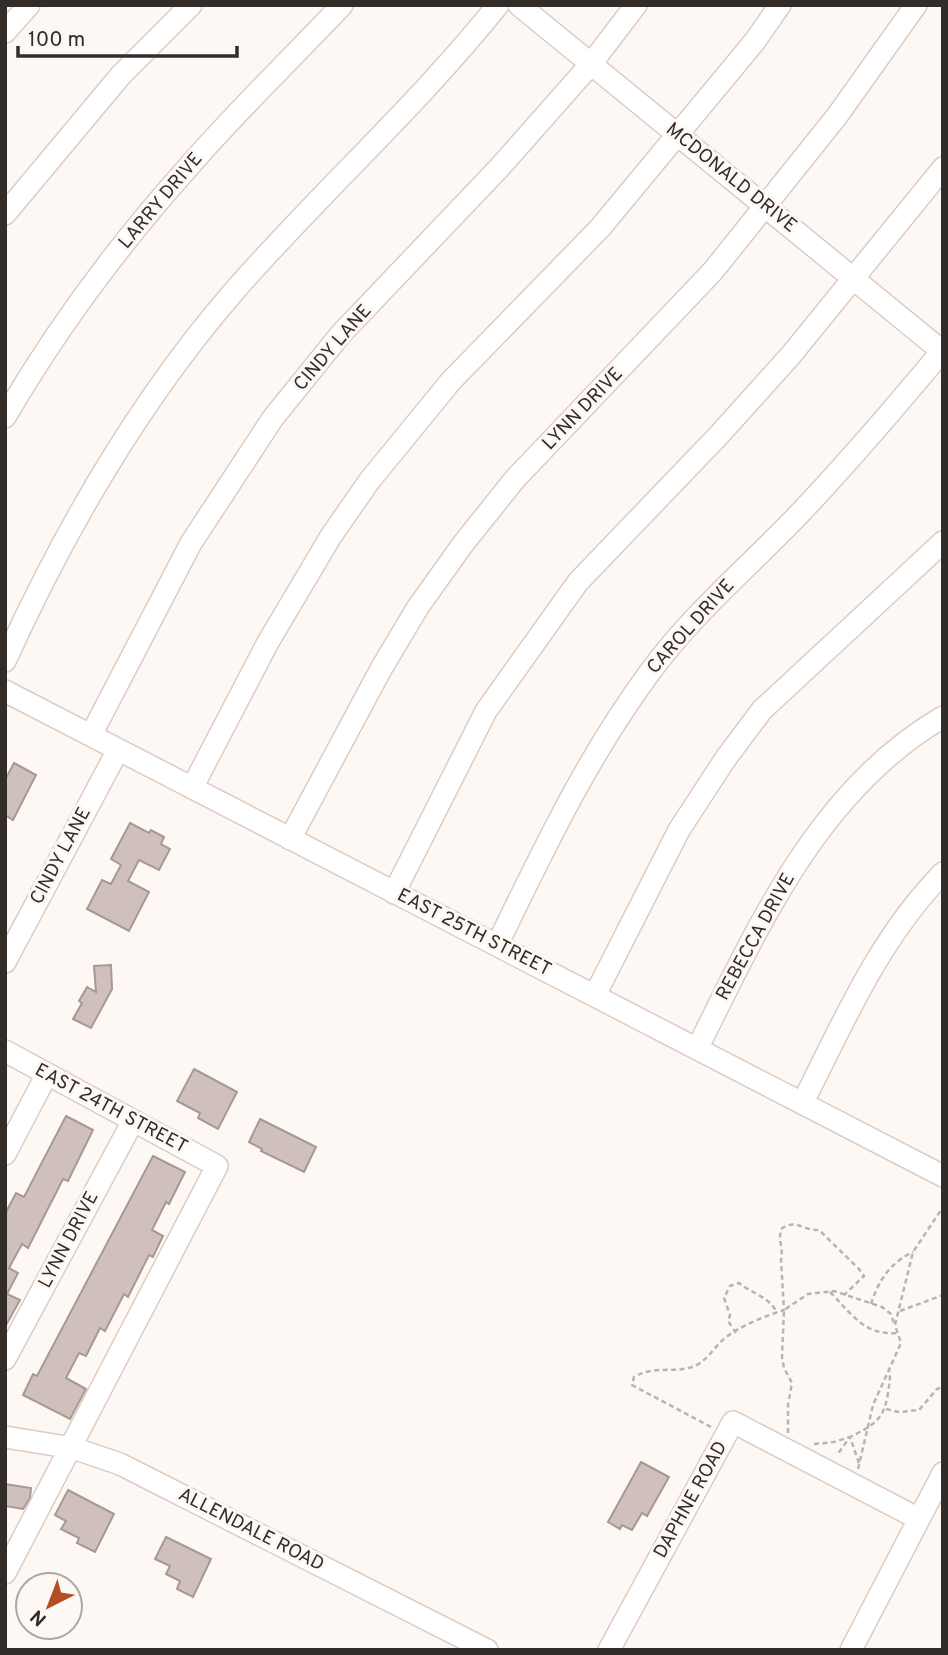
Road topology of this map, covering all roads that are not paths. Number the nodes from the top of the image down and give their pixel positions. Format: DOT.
graph roads {
  1 [pos="29,5"];
  2 [pos="191,5"];
  3 [pos="342,5"];
  4 [pos="498,5"];
  5 [pos="519,5"];
  6 [pos="636,5"];
  7 [pos="780,5"];
  8 [pos="916,5"];
  9 [pos="5,32"];
  10 [pos="591,64"];
  11 [pos="677,134"];
  12 [pos="943,168"];
  13 [pos="765,206"];
  14 [pos="5,214"];
  15 [pos="854,279"];
  16 [pos="942,351"];
  17 [pos="5,417"];
  18 [pos="943,542"];
  19 [pos="5,661"];
  20 [pos="5,691"];
  21 [pos="943,717"];
  22 [pos="91,735"];
  23 [pos="118,750"];
  24 [pos="192,788"];
  25 [pos="290,839"];
  26 [pos="943,873"];
  27 [pos="394,893"];
  28 [pos="497,945"];
  29 [pos="5,961"];
  30 [pos="595,995"];
  31 [pos="698,1047"];
  32 [pos="5,1051"];
  33 [pos="47,1074"];
  34 [pos="803,1102"];
  35 [pos="133,1121"];
  36 [pos="5,1154"];
  37 [pos="943,1176"];
  38 [pos="5,1360"];
  39 [pos="5,1437"];
  40 [pos="71,1448"];
  41 [pos="943,1473"];
  42 [pos="919,1519"];
  43 [pos="5,1573"];
  44 [pos="486,1650"];
  45 [pos="609,1650"];
  46 [pos="851,1650"];
  1 -- 9 [label="street"];
  2 -- 14 [label="street"];
  3 -- 17 [label="street, LARRY DRIVE"];
  4 -- 19 [label="street"];
  5 -- 10 [label="street, MCDONALD DRIVE"];
  6 -- 10 [label="street, CINDY LANE"];
  7 -- 11 [label="street"];
  8 -- 13 [label="street, LYNN DRIVE"];
  10 -- 11 [label="street, MCDONALD DRIVE"];
  10 -- 22 [label="street, CINDY LANE"];
  11 -- 13 [label="street, MCDONALD DRIVE"];
  11 -- 24 [label="street"];
  12 -- 15 [label="street"];
  13 -- 15 [label="street, MCDONALD DRIVE"];
  13 -- 25 [label="street, LYNN DRIVE"];
  15 -- 16 [label="street, MCDONALD DRIVE"];
  15 -- 27 [label="street"];
  16 -- 28 [label="street, CAROL DRIVE"];
  18 -- 30 [label="street"];
  20 -- 22 [label="street, EAST 25TH STREET"];
  21 -- 31 [label="street, REBECCA DRIVE"];
  22 -- 23 [label="street, EAST 25TH STREET"];
  23 -- 24 [label="street, EAST 25TH STREET"];
  23 -- 29 [label="street, CINDY LANE"];
  24 -- 25 [label="street, EAST 25TH STREET"];
  25 -- 27 [label="street, EAST 25TH STREET"];
  26 -- 34 [label="street"];
  27 -- 28 [label="street, EAST 25TH STREET"];
  28 -- 30 [label="street, EAST 25TH STREET"];
  30 -- 31 [label="street, EAST 25TH STREET"];
  31 -- 34 [label="street, EAST 25TH STREET"];
  32 -- 33 [label="street, EAST 24TH STREET"];
  33 -- 35 [label="street, EAST 24TH STREET"];
  33 -- 36 [label="street"];
  34 -- 37 [label="street, EAST 25TH STREET"];
  35 -- 38 [label="street, LYNN DRIVE"];
  35 -- 40 [label="street, EAST 24TH STREET"];
  39 -- 40 [label="street, ALLENDALE ROAD"];
  40 -- 43 [label="street"];
  40 -- 44 [label="street, ALLENDALE ROAD"];
  41 -- 42 [label="street"];
  42 -- 45 [label="street, DAPHNE ROAD"];
  42 -- 46 [label="street"];
}
